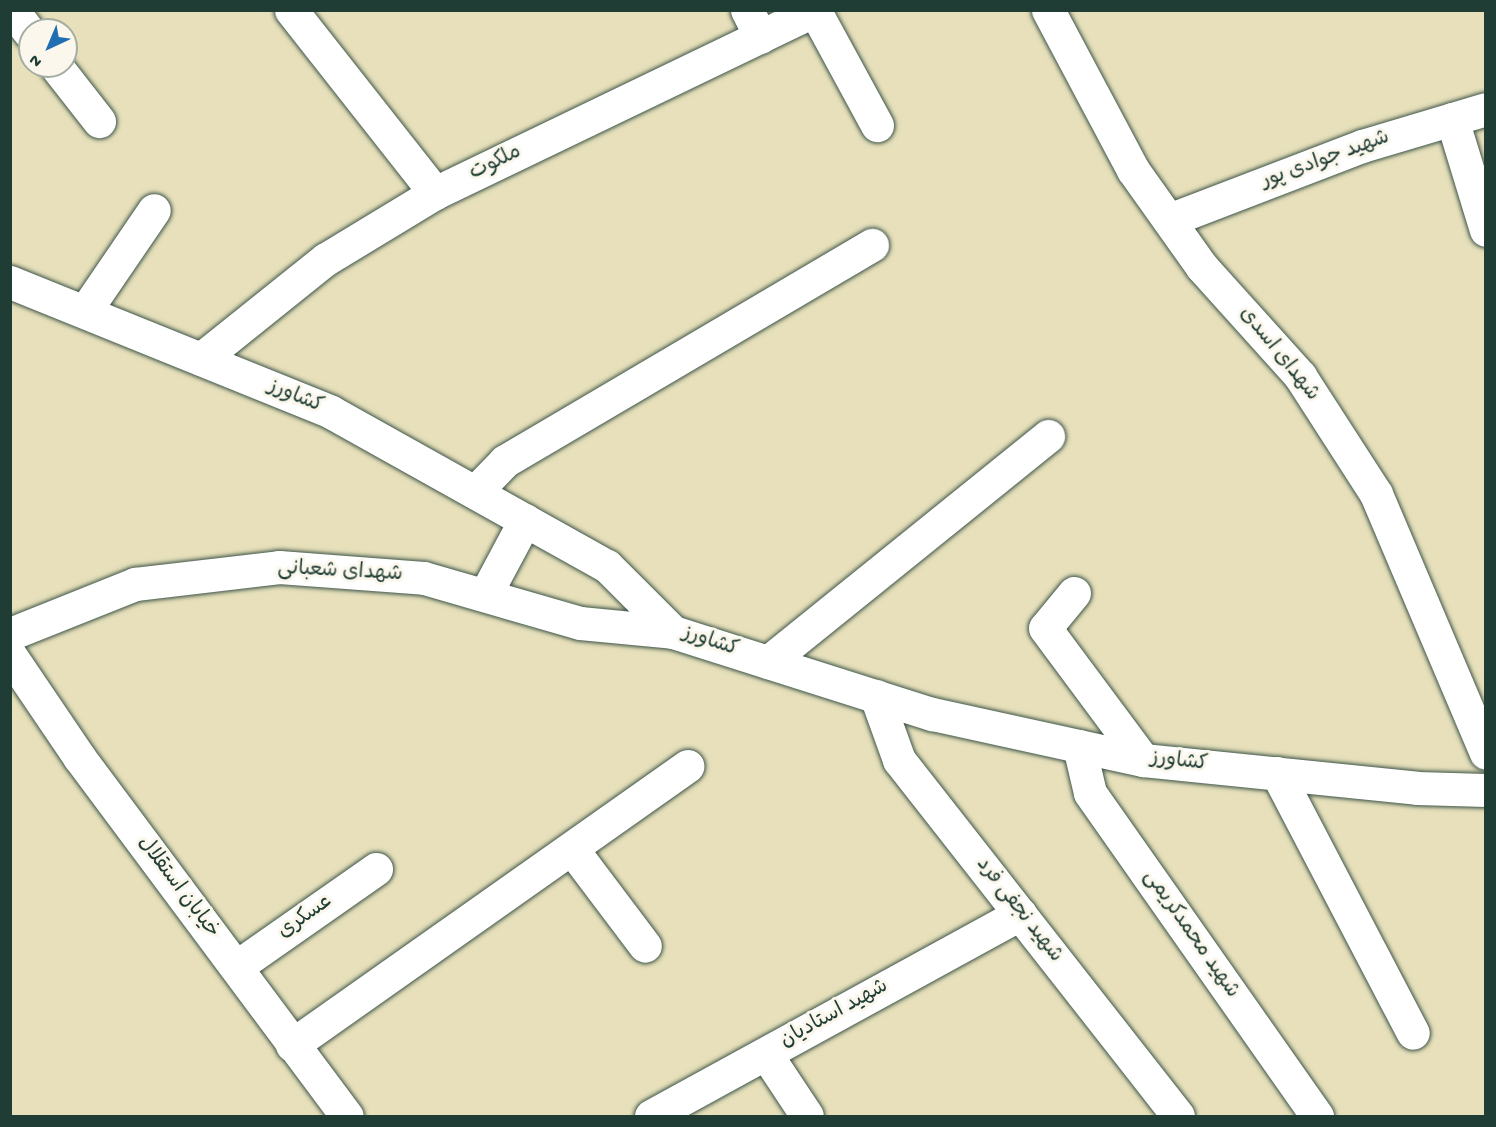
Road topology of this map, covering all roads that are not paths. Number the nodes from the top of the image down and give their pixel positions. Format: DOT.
graph roads {
  1 [pos="291,10"];
  2 [pos="1048,10"];
  3 [pos="816,11"];
  4 [pos="754,24"];
  5 [pos="65,78"];
  6 [pos="1485,109"];
  7 [pos="1452,119"];
  8 [pos="99,121"];
  9 [pos="877,125"];
  10 [pos="435,193"];
  11 [pos="153,210"];
  12 [pos="1169,220"];
  13 [pos="1485,230"];
  14 [pos="872,245"];
  15 [pos="10,282"];
  16 [pos="85,311"];
  17 [pos="201,359"];
  18 [pos="1048,436"];
  19 [pos="475,492"];
  20 [pos="525,520"];
  21 [pos="1074,593"];
  22 [pos="485,595"];
  23 [pos="673,632"];
  24 [pos="10,634"];
  25 [pos="10,655"];
  26 [pos="768,662"];
  27 [pos="876,696"];
  28 [pos="1079,746"];
  29 [pos="1485,753"];
  30 [pos="1143,760"];
  31 [pos="688,766"];
  32 [pos="1277,773"];
  33 [pos="1485,790"];
  34 [pos="572,849"];
  35 [pos="376,869"];
  36 [pos="1020,914"];
  37 [pos="645,946"];
  38 [pos="236,967"];
  39 [pos="1413,1033"];
  40 [pos="292,1045"];
  41 [pos="766,1054"];
  42 [pos="347,1116"];
  43 [pos="651,1116"];
  44 [pos="807,1116"];
  45 [pos="1178,1116"];
  46 [pos="1317,1116"];
  1 -- 10 [label="street"];
  2 -- 12 [label="street, شهدای اسدی"];
  3 -- 4 [label="street, ملکوت"];
  3 -- 9 [label="street"];
  4 -- 10 [label="street, ملکوت"];
  5 -- 8 [label="street"];
  6 -- 7 [label="street, شهید جوادی پور"];
  7 -- 12 [label="street, شهید جوادی پور"];
  7 -- 13 [label="street"];
  10 -- 17 [label="street, ملکوت"];
  11 -- 16 [label="street"];
  12 -- 29 [label="street, شهدای اسدی"];
  14 -- 19 [label="street"];
  15 -- 16 [label="street, کشاورز"];
  16 -- 17 [label="street, کشاورز"];
  17 -- 19 [label="street, کشاورز"];
  18 -- 26 [label="street"];
  19 -- 20 [label="street, کشاورز"];
  20 -- 22 [label="street"];
  20 -- 23 [label="street, کشاورز"];
  21 -- 30 [label="street"];
  22 -- 23 [label="street, شهدای شعبانی"];
  22 -- 24 [label="street, شهدای شعبانی"];
  23 -- 26 [label="street, کشاورز"];
  25 -- 38 [label="street, خیابان استقلال"];
  26 -- 27 [label="street, کشاورز"];
  27 -- 28 [label="street, کشاورز"];
  27 -- 36 [label="street, شهید نجفی فرد"];
  28 -- 30 [label="street, کشاورز"];
  28 -- 46 [label="street, شهید محمدکریمی"];
  30 -- 32 [label="street, کشاورز"];
  31 -- 34 [label="street"];
  32 -- 33 [label="street, کشاورز"];
  32 -- 39 [label="street"];
  34 -- 37 [label="street"];
  34 -- 40 [label="street"];
  35 -- 38 [label="street, عسکری"];
  36 -- 41 [label="street, شهید استادیان"];
  36 -- 45 [label="street, شهید نجفی فرد"];
  38 -- 40 [label="street, خیابان استقلال"];
  40 -- 42 [label="street, خیابان استقلال"];
  41 -- 43 [label="street, شهید استادیان"];
  41 -- 44 [label="street"];
}
